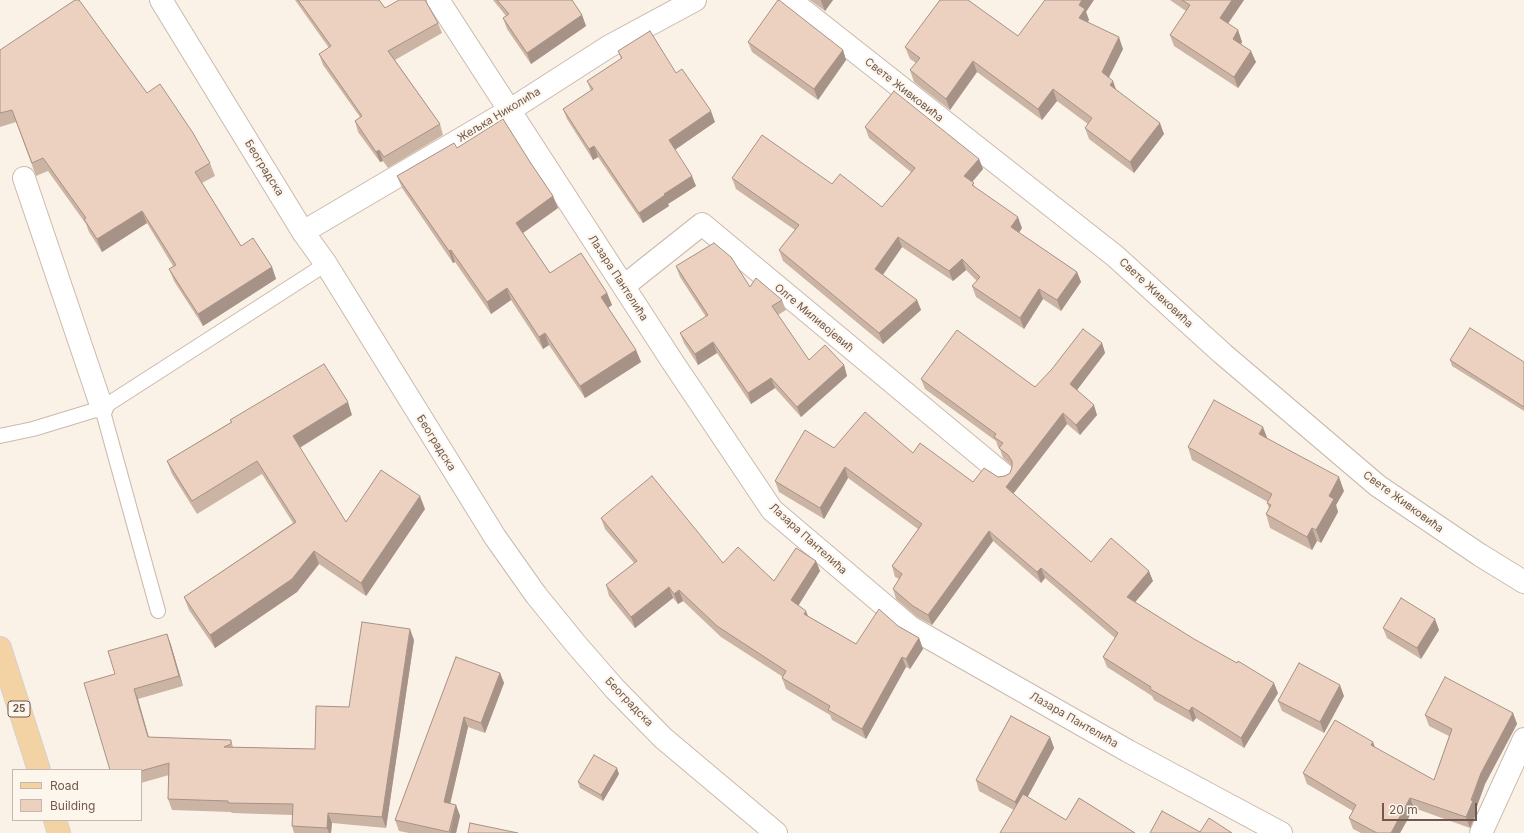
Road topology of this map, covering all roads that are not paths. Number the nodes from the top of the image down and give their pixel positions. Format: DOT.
graph roads {
  1 [pos="161,0"];
  2 [pos="438,0"];
  3 [pos="695,0"];
  4 [pos="790,0"];
  5 [pos="510,110"];
  6 [pos="24,178"];
  7 [pos="303,232"];
  8 [pos="326,264"];
  9 [pos="624,286"];
  10 [pos="102,408"];
  11 [pos="0,436"];
  12 [pos="1004,475"];
  13 [pos="1524,582"];
  14 [pos="158,611"];
  15 [pos="0,648"];
  16 [pos="1524,739"];
  17 [pos="39,769"];
  18 [pos="54,821"];
  19 [pos="59,833"];
  20 [pos="776,833"];
  21 [pos="1281,833"];
  22 [pos="1481,833"];
  1 -- 7 [label="street, Београдска"];
  2 -- 5 [label="street, Лазара Пантелића"];
  3 -- 5 [label="street, Жељка Николића"];
  4 -- 13 [label="street, Свете Живковића"];
  5 -- 7 [label="street, Жељка Николића"];
  5 -- 9 [label="street, Лазара Пантелића"];
  6 -- 10 [label="street"];
  7 -- 8 [label="street, Београдска"];
  8 -- 10 [label="lane"];
  8 -- 20 [label="street, Београдска"];
  9 -- 12 [label="street, Олге Миливојевић"];
  9 -- 21 [label="street, Лазара Пантелића"];
  10 -- 11 [label="lane"];
  10 -- 14 [label="lane"];
  15 -- 17 [label="main road, 25"];
  16 -- 22 [label="street"];
  18 -- 19 [label="main road"];
}
